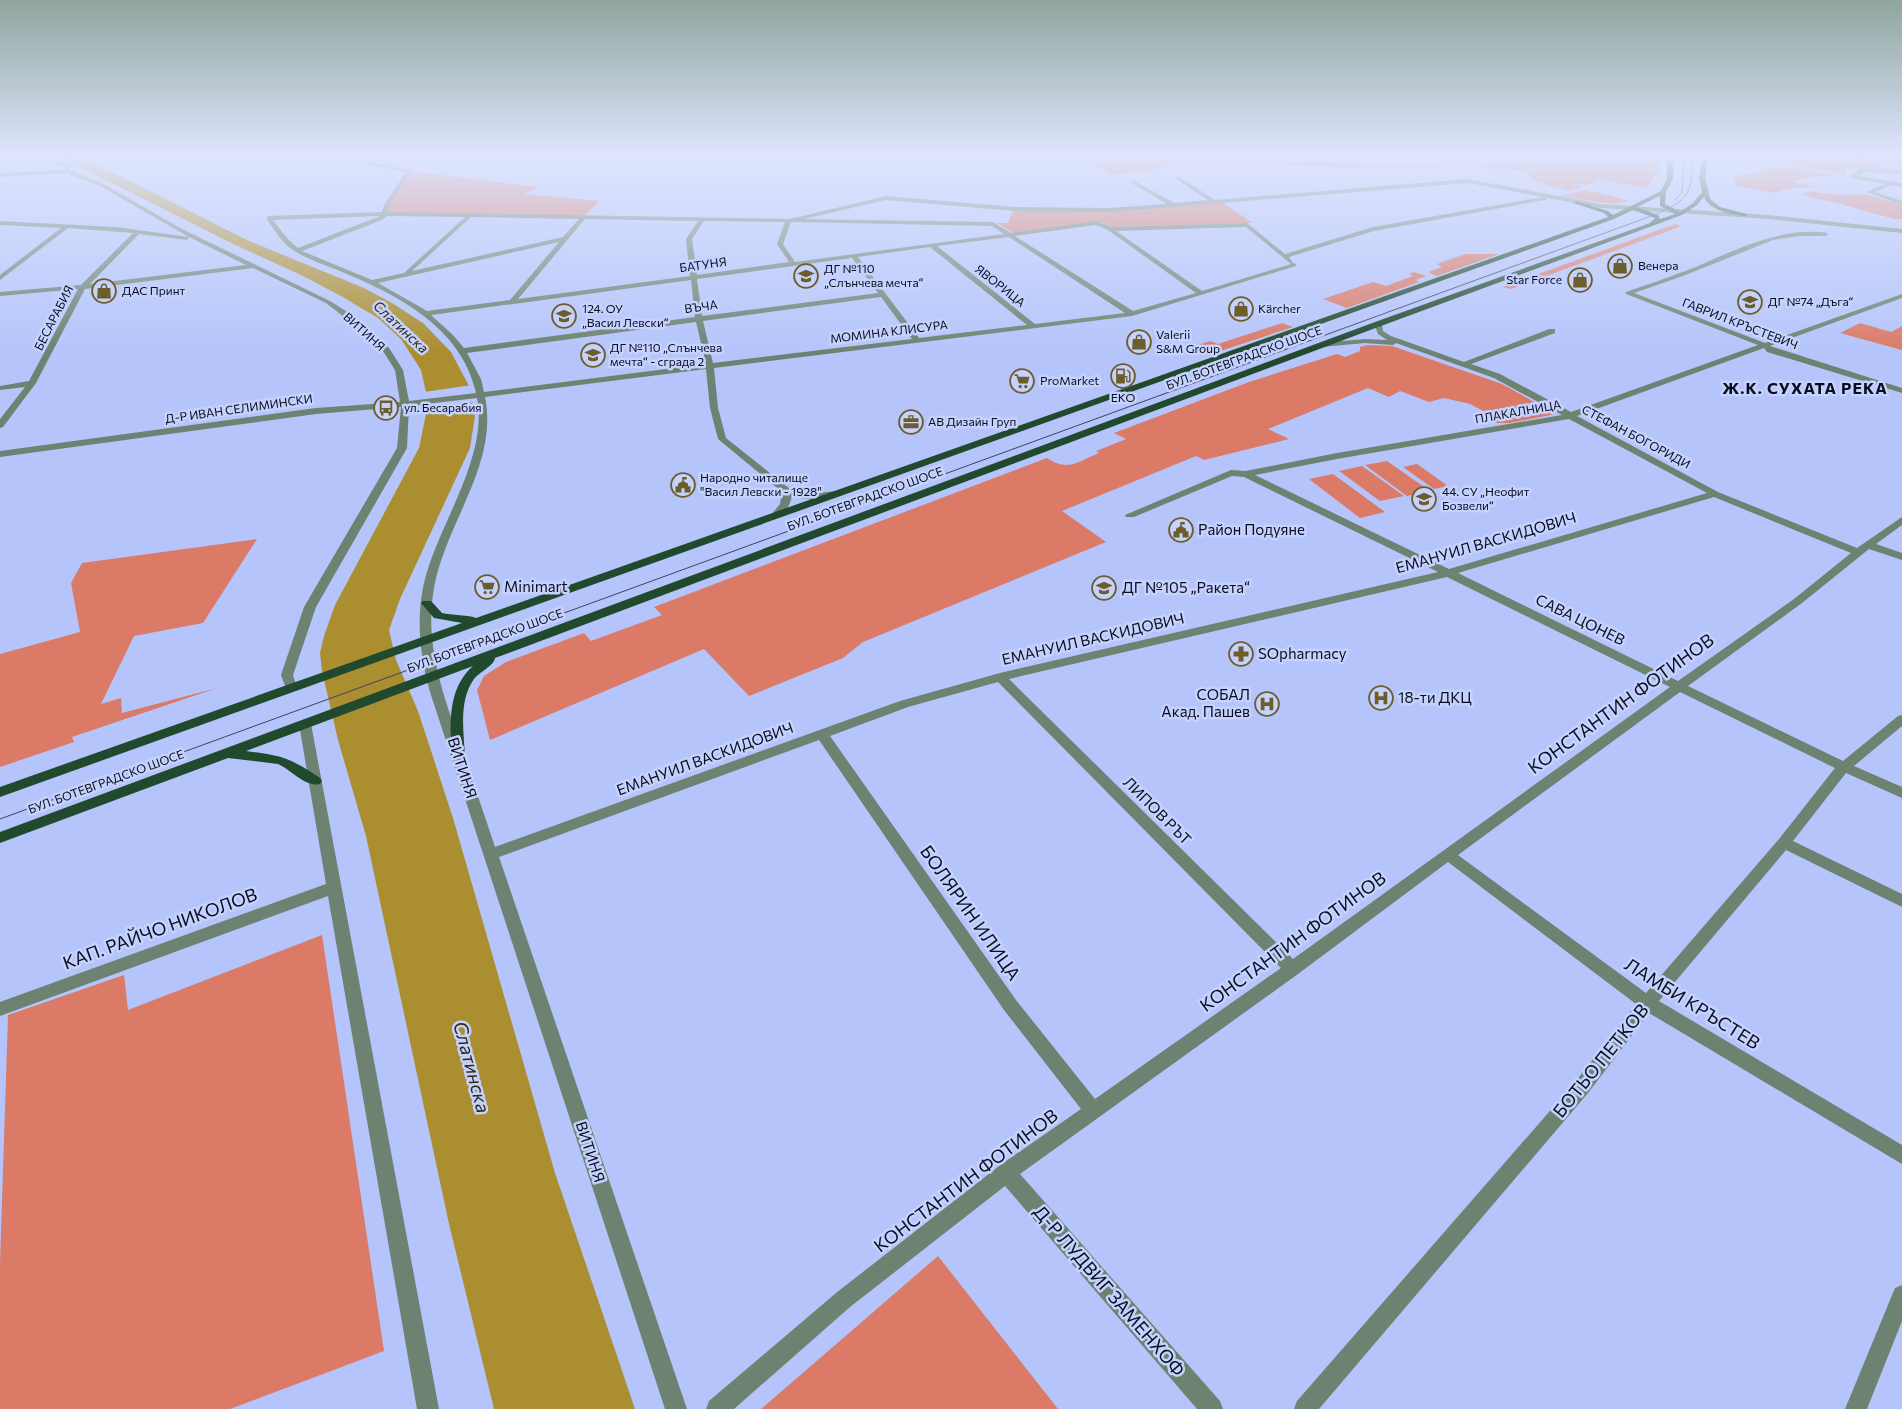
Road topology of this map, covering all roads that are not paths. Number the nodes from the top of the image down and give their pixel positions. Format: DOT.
graph roads {
  1 [pos="702,219"];
  2 [pos="161,220"];
  3 [pos="270,220"];
  4 [pos="378,220"];
  5 [pos="464,220"];
  6 [pos="581,220"];
  7 [pos="734,220"];
  8 [pos="793,220"];
  9 [pos="1424,220"];
  10 [pos="1607,220"];
  11 [pos="1656,220"];
  12 [pos="1664,220"];
  13 [pos="1757,220"];
  14 [pos="1806,220"];
  15 [pos="788,221"];
  16 [pos="0,223"];
  17 [pos="167,223"];
  18 [pos="160,225"];
  19 [pos="1651,225"];
  20 [pos="67,226"];
  21 [pos="152,227"];
  22 [pos="1110,229"];
  23 [pos="1902,230"];
  24 [pos="138,231"];
  25 [pos="1826,234"];
  26 [pos="1010,235"];
  27 [pos="1902,235"];
  28 [pos="564,239"];
  29 [pos="202,241"];
  30 [pos="931,245"];
  31 [pos="298,250"];
  32 [pos="854,256"];
  33 [pos="1284,256"];
  34 [pos="794,264"];
  35 [pos="253,266"];
  36 [pos="406,273"];
  37 [pos="693,277"];
  38 [pos="0,278"];
  39 [pos="373,282"];
  40 [pos="83,287"];
  41 [pos="1201,292"];
  42 [pos="0,294"];
  43 [pos="884,294"];
  44 [pos="1902,296"];
  45 [pos="512,302"];
  46 [pos="1883,302"];
  47 [pos="1902,307"];
  48 [pos="428,313"];
  49 [pos="1132,314"];
  50 [pos="699,319"];
  51 [pos="1378,324"];
  52 [pos="1033,326"];
  53 [pos="1552,332"];
  54 [pos="917,340"];
  55 [pos="1403,344"];
  56 [pos="1322,345"];
  57 [pos="1764,345"];
  58 [pos="462,351"];
  59 [pos="1465,364"];
  60 [pos="710,366"];
  61 [pos="32,383"];
  62 [pos="0,388"];
  63 [pos="1902,391"];
  64 [pos="478,394"];
  65 [pos="405,404"];
  66 [pos="1569,416"];
  67 [pos="0,425"];
  68 [pos="0,454"];
  69 [pos="1246,474"];
  70 [pos="786,492"];
  71 [pos="837,494"];
  72 [pos="1715,494"];
  73 [pos="776,515"];
  74 [pos="1130,516"];
  75 [pos="1902,520"];
  76 [pos="1863,548"];
  77 [pos="1902,557"];
  78 [pos="1448,573"];
  79 [pos="427,603"];
  80 [pos="500,613"];
  81 [pos="426,639"];
  82 [pos="500,651"];
  83 [pos="1000,676"];
  84 [pos="431,677"];
  85 [pos="1680,687"];
  86 [pos="290,688"];
  87 [pos="1902,719"];
  88 [pos="305,724"];
  89 [pos="821,733"];
  90 [pos="227,753"];
  91 [pos="458,757"];
  92 [pos="1844,767"];
  93 [pos="315,781"];
  94 [pos="0,792"];
  95 [pos="1902,793"];
  96 [pos="0,838"];
  97 [pos="1784,843"];
  98 [pos="491,854"];
  99 [pos="1447,854"];
  100 [pos="334,888"];
  101 [pos="1902,901"];
  102 [pos="1292,969"];
  103 [pos="1647,1003"];
  104 [pos="0,1009"];
  105 [pos="1093,1111"];
  106 [pos="1902,1155"];
  107 [pos="1006,1173"];
  108 [pos="1902,1295"];
  109 [pos="428,1409"];
  110 [pos="676,1409"];
  111 [pos="717,1409"];
  112 [pos="1212,1409"];
  113 [pos="1305,1409"];
  114 [pos="1856,1409"];
  1 -- 37 [label="street"];
  2 -- 17 [label="street, ВИТИНЯ"];
  3 -- 31 [label="street, ВИТИНЯ"];
  4 -- 31 [label="street"];
  5 -- 36 [label="street"];
  6 -- 28 [label="street"];
  7 -- 15 [label="street"];
  8 -- 15 [label="street"];
  9 -- 33 [label="street"];
  10 -- 71 [label="main road, БУЛ. БОТЕВГРАДСКО ШОСЕ"];
  11 -- 19 [label="main road"];
  12 -- 19 [label="main road, БУЛ. БОТЕВГРАДСКО ШОСЕ"];
  13 -- 27 [label="street"];
  14 -- 23 [label="street"];
  15 -- 26 [label="street"];
  15 -- 34 [label="street"];
  16 -- 20 [label="street"];
  17 -- 18 [label="street"];
  17 -- 29 [label="street, ВИТИНЯ"];
  19 -- 51 [label="main road, БУЛ. БОТЕВГРАДСКО ШОСЕ"];
  20 -- 24 [label="street"];
  20 -- 38 [label="street"];
  21 -- 24 [label="street"];
  22 -- 26 [label="street, БАТУНЯ"];
  22 -- 33 [label="street, БАТУНЯ"];
  22 -- 41 [label="street"];
  24 -- 29 [label="street"];
  24 -- 40 [label="street, БЕСАРАБИЯ"];
  25 -- 57 [label="street, ГАВРИЛ КРЪСТЕВИЧ"];
  26 -- 30 [label="street, БАТУНЯ"];
  26 -- 49 [label="street"];
  28 -- 36 [label="street"];
  28 -- 45 [label="street"];
  29 -- 35 [label="street, ВИТИНЯ"];
  30 -- 32 [label="street, БАТУНЯ"];
  30 -- 52 [label="street, ЯВОРИЦА"];
  31 -- 39 [label="street, ВИТИНЯ"];
  32 -- 34 [label="street, БАТУНЯ"];
  32 -- 43 [label="street"];
  33 -- 41 [label="street, МОМИНА КЛИСУРА"];
  34 -- 37 [label="street, БАТУНЯ"];
  35 -- 40 [label="street"];
  35 -- 65 [label="street, ВИТИНЯ"];
  36 -- 39 [label="street"];
  37 -- 45 [label="street, БАТУНЯ"];
  37 -- 50 [label="street"];
  39 -- 48 [label="street, ВИТИНЯ"];
  40 -- 42 [label="street"];
  40 -- 61 [label="street, БЕСАРАБИЯ"];
  41 -- 49 [label="street, МОМИНА КЛИСУРА"];
  43 -- 50 [label="street, ВЪЧА"];
  43 -- 54 [label="street"];
  44 -- 46 [label="street, ПЛАКАЛНИЦА"];
  45 -- 48 [label="street, БАТУНЯ"];
  46 -- 47 [label="street"];
  46 -- 57 [label="street, ПЛАКАЛНИЦА"];
  48 -- 58 [label="street, ВИТИНЯ"];
  49 -- 52 [label="street, МОМИНА КЛИСУРА"];
  50 -- 58 [label="street, ВЪЧА"];
  50 -- 60 [label="street"];
  51 -- 55 [label="street, СТЕФАН БОГОРИДИ"];
  51 -- 56 [label="main road, БУЛ. БОТЕВГРАДСКО ШОСЕ"];
  52 -- 54 [label="street, МОМИНА КЛИСУРА"];
  53 -- 59 [label="street"];
  54 -- 60 [label="street, МОМИНА КЛИСУРА"];
  55 -- 56 [label="street, СТЕФАН БОГОРИДИ"];
  55 -- 59 [label="street, СТЕФАН БОГОРИДИ"];
  56 -- 82 [label="main road, БУЛ. БОТЕВГРАДСКО ШОСЕ"];
  57 -- 63 [label="street, ГАВРИЛ КРЪСТЕВИЧ"];
  57 -- 66 [label="street, ПЛАКАЛНИЦА"];
  58 -- 64 [label="street, ВИТИНЯ"];
  59 -- 66 [label="street, СТЕФАН БОГОРИДИ"];
  60 -- 64 [label="street, МОМИНА КЛИСУРА"];
  60 -- 70 [label="street"];
  61 -- 62 [label="street"];
  61 -- 67 [label="street, БЕСАРАБИЯ"];
  64 -- 65 [label="street, Д-Р ИВАН СЕЛИМИНСКИ"];
  64 -- 79 [label="street, ВИТИНЯ"];
  65 -- 68 [label="street, Д-Р ИВАН СЕЛИМИНСКИ"];
  65 -- 86 [label="street, ВИТИНЯ"];
  66 -- 69 [label="street, ПЛАКАЛНИЦА"];
  66 -- 72 [label="street, СТЕФАН БОГОРИДИ"];
  69 -- 74 [label="street, ПЛАКАЛНИЦА"];
  69 -- 78 [label="street, САВА ЦОНЕВ"];
  70 -- 71 [label="street"];
  70 -- 73 [label="street"];
  71 -- 73 [label="main road, БУЛ. БОТЕВГРАДСКО ШОСЕ"];
  72 -- 76 [label="street, СТЕФАН БОГОРИДИ"];
  72 -- 78 [label="street, ЕМАНУИЛ ВАСКИДОВИЧ"];
  73 -- 80 [label="main road, БУЛ. БОТЕВГРАДСКО ШОСЕ"];
  75 -- 76 [label="street, КОНСТАНТИН ФОТИНОВ"];
  76 -- 77 [label="street, СТЕФАН БОГОРИДИ"];
  76 -- 85 [label="street, КОНСТАНТИН ФОТИНОВ"];
  78 -- 83 [label="street, ЕМАНУИЛ ВАСКИДОВИЧ"];
  78 -- 85 [label="street, САВА ЦОНЕВ"];
  79 -- 80 [label="main road"];
  79 -- 81 [label="street, ВИТИНЯ"];
  80 -- 81 [label="main road, БУЛ. БОТЕВГРАДСКО ШОСЕ"];
  81 -- 84 [label="street, ВИТИНЯ"];
  81 -- 86 [label="main road, БУЛ. БОТЕВГРАДСКО ШОСЕ"];
  82 -- 84 [label="main road, БУЛ. БОТЕВГРАДСКО ШОСЕ"];
  82 -- 91 [label="main road"];
  83 -- 89 [label="street, ЕМАНУИЛ ВАСКИДОВИЧ"];
  83 -- 102 [label="street, ЛИПОВ РЪТ"];
  84 -- 88 [label="main road, БУЛ. БОТЕВГРАДСКО ШОСЕ"];
  84 -- 91 [label="street, ВИТИНЯ"];
  85 -- 92 [label="street, САВА ЦОНЕВ"];
  85 -- 99 [label="street, КОНСТАНТИН ФОТИНОВ"];
  86 -- 94 [label="main road, БУЛ. БОТЕВГРАДСКО ШОСЕ"];
  87 -- 92 [label="street, БОТЬО ПЕТКОВ"];
  88 -- 90 [label="main road, БУЛ. БОТЕВГРАДСКО ШОСЕ"];
  88 -- 93 [label="street"];
  89 -- 98 [label="street, ЕМАНУИЛ ВАСКИДОВИЧ"];
  89 -- 105 [label="street, БОЛЯРИН ИЛИЦА"];
  90 -- 93 [label="main road"];
  90 -- 96 [label="main road, БУЛ. БОТЕВГРАДСКО ШОСЕ"];
  91 -- 98 [label="street, ВИТИНЯ"];
  92 -- 95 [label="street, САВА ЦОНЕВ"];
  92 -- 97 [label="street, БОТЬО ПЕТКОВ"];
  93 -- 100 [label="street"];
  97 -- 101 [label="street"];
  97 -- 103 [label="street, БОТЬО ПЕТКОВ"];
  98 -- 110 [label="street, ВИТИНЯ"];
  99 -- 102 [label="street, КОНСТАНТИН ФОТИНОВ"];
  99 -- 103 [label="street, ЛАМБИ КРЪСТЕВ"];
  100 -- 104 [label="street, КАП. РАЙЧО НИКОЛОВ"];
  100 -- 109 [label="street"];
  102 -- 105 [label="street, КОНСТАНТИН ФОТИНОВ"];
  103 -- 106 [label="street, ЛАМБИ КРЪСТЕВ"];
  103 -- 113 [label="street, БОТЬО ПЕТКОВ"];
  105 -- 107 [label="street, КОНСТАНТИН ФОТИНОВ"];
  107 -- 111 [label="street, КОНСТАНТИН ФОТИНОВ"];
  107 -- 112 [label="street, Д-Р ЛУДВИГ ЗАМЕНХОФ"];
  108 -- 114 [label="street"];
}
